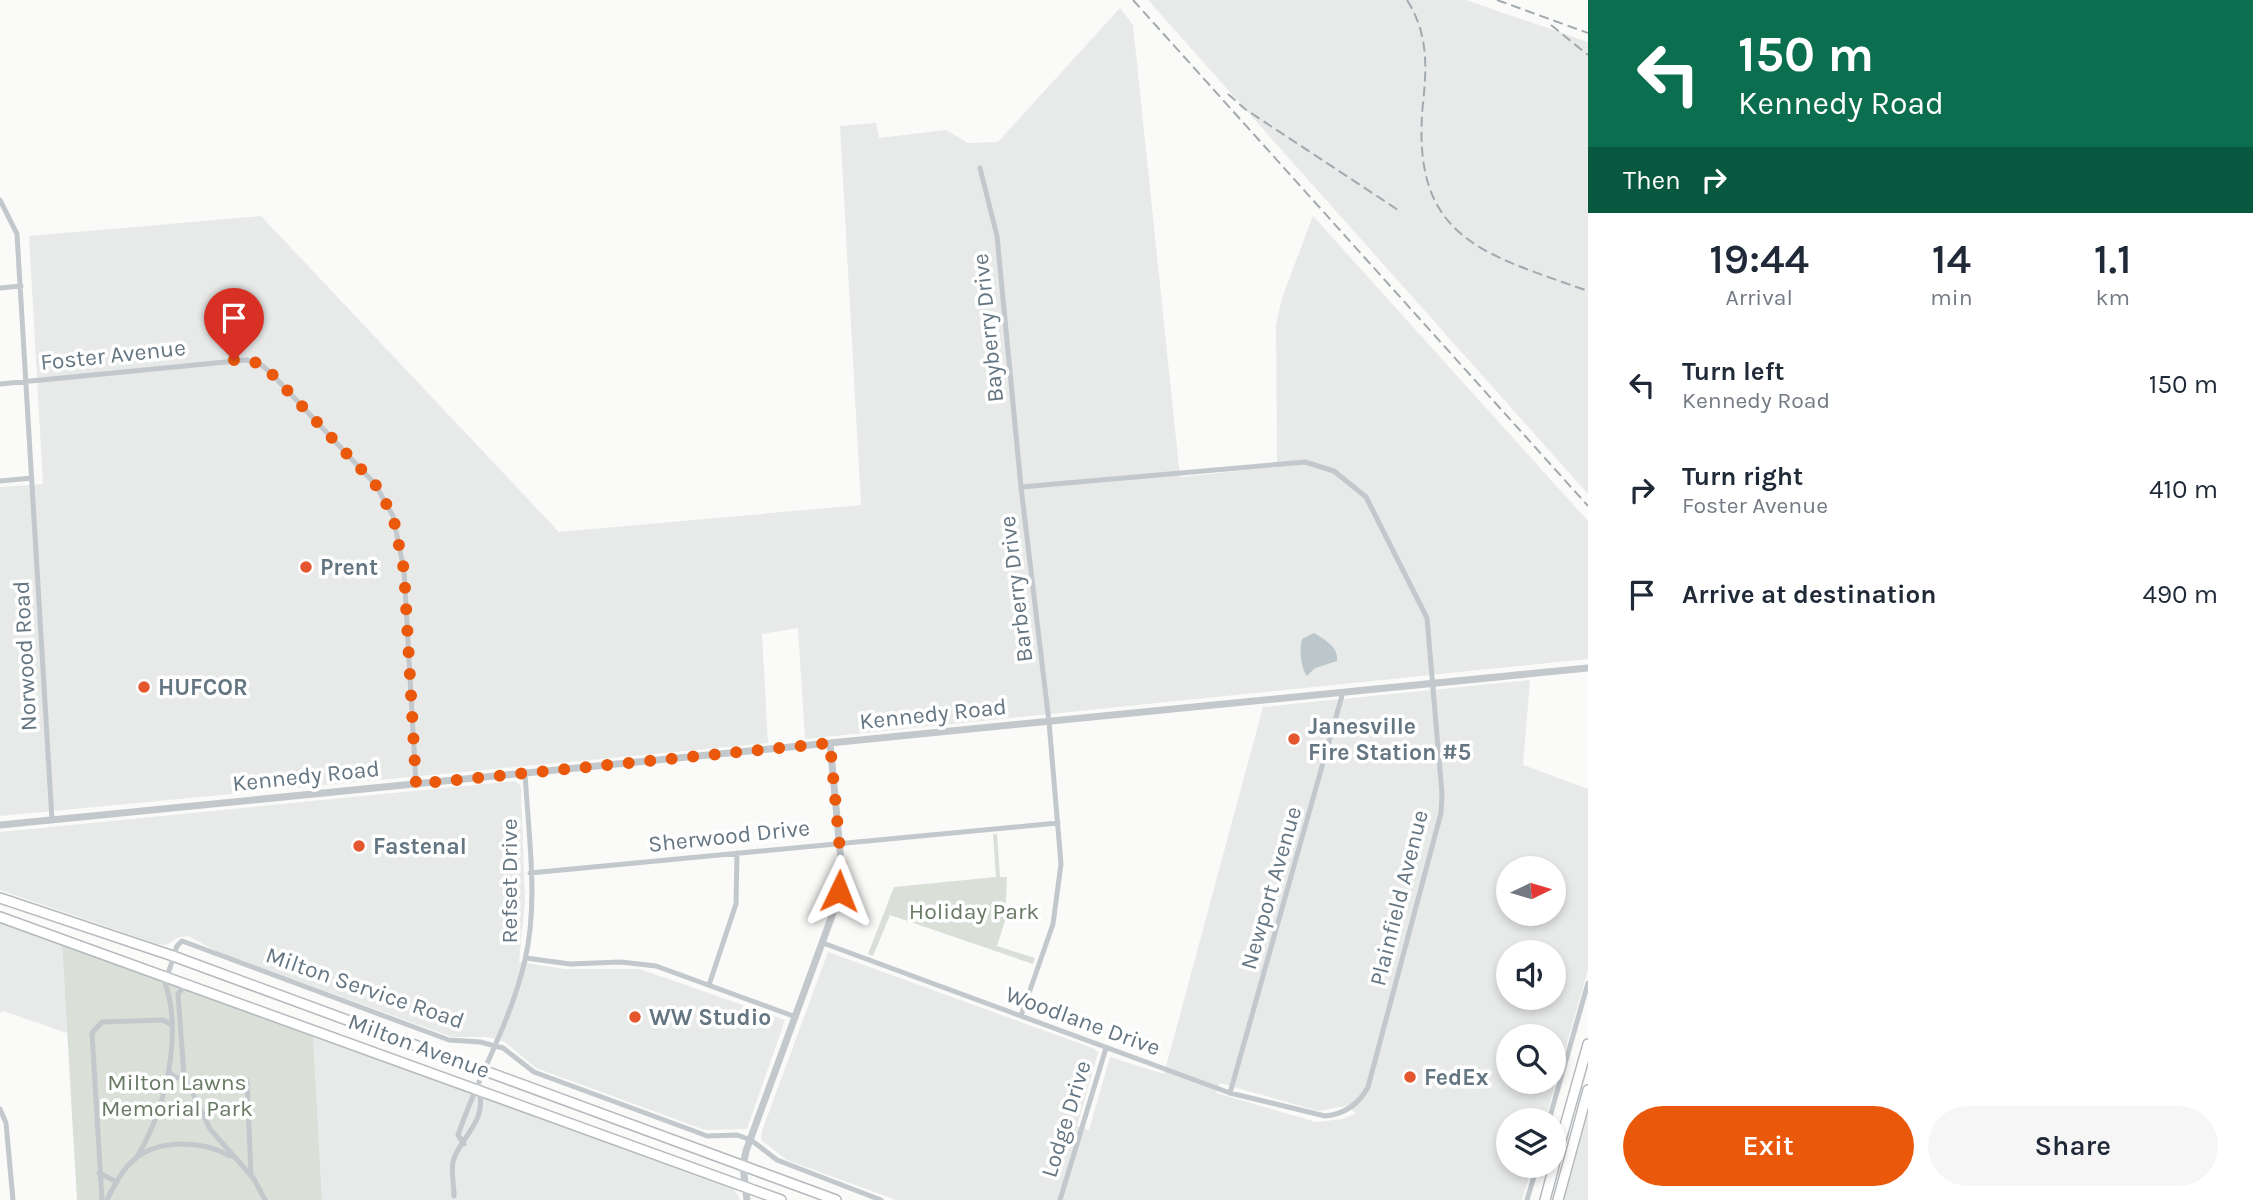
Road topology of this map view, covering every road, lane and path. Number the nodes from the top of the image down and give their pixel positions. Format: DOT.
graph roads {
  1 [pos="980,168"];
  2 [pos="0,200"];
  3 [pos="21,286"];
  4 [pos="0,288"];
  5 [pos="26,382"];
  6 [pos="0,384"];
  7 [pos="32,478"];
  8 [pos="0,481"];
  9 [pos="1021,487"];
  10 [pos="1588,666"];
  11 [pos="1434,682"];
  12 [pos="1343,692"];
  13 [pos="1049,722"];
  14 [pos="830,743"];
  15 [pos="525,772"];
  16 [pos="416,784"];
  17 [pos="52,820"];
  18 [pos="1058,822"];
  19 [pos="0,825"];
  20 [pos="839,843"];
  21 [pos="737,853"];
  22 [pos="530,873"];
  23 [pos="0,898"];
  24 [pos="0,917"];
  25 [pos="823,943"];
  26 [pos="173,956"];
  27 [pos="526,958"];
  28 [pos="164,976"];
  29 [pos="186,984"];
  30 [pos="1588,984"];
  31 [pos="709,985"];
  32 [pos="169,1008"];
  33 [pos="796,1017"];
  34 [pos="1021,1017"];
  35 [pos="163,1020"];
  36 [pos="170,1024"];
  37 [pos="1588,1044"];
  38 [pos="497,1046"];
  39 [pos="1106,1048"];
  40 [pos="1569,1053"];
  41 [pos="1586,1058"];
  42 [pos="486,1071"];
  43 [pos="169,1072"];
  44 [pos="184,1075"];
  45 [pos="247,1081"];
  46 [pos="478,1089"];
  47 [pos="1588,1090"];
  48 [pos="1230,1093"];
  49 [pos="1553,1108"];
  50 [pos="0,1110"];
  51 [pos="1336,1115"];
  52 [pos="3,1123"];
  53 [pos="1566,1125"];
  54 [pos="211,1130"];
  55 [pos="751,1140"];
  56 [pos="464,1144"];
  57 [pos="202,1146"];
  58 [pos="136,1158"];
  59 [pos="233,1158"];
  60 [pos="743,1166"];
  61 [pos="99,1173"];
  62 [pos="251,1176"];
  63 [pos="1533,1178"];
  64 [pos="1551,1178"];
  65 [pos="117,1182"];
  66 [pos="746,1187"];
  67 [pos="454,1196"];
  68 [pos="13,1200"];
  69 [pos="105,1200"];
  70 [pos="265,1200"];
  71 [pos="747,1200"];
  72 [pos="780,1200"];
  73 [pos="836,1200"];
  74 [pos="881,1200"];
  75 [pos="1060,1200"];
  76 [pos="1527,1200"];
  77 [pos="1545,1200"];
  78 [pos="1558,1200"];
  1 -- 9 [label="street, Bayberry Drive"];
  2 -- 3 [label="street, Norwood Road"];
  3 -- 4 [label="street"];
  3 -- 5 [label="street, Norwood Road"];
  5 -- 6 [label="street, Foster Avenue"];
  5 -- 7 [label="street, Norwood Road"];
  5 -- 16 [label="street, Foster Avenue"];
  7 -- 8 [label="street"];
  7 -- 17 [label="street, Norwood Road"];
  9 -- 11 [label="street, Plainfield Avenue"];
  9 -- 13 [label="street, Barberry Drive"];
  10 -- 11 [label="street, Kennedy Road"];
  11 -- 12 [label="street, Kennedy Road"];
  11 -- 51 [label="street, Plainfield Avenue"];
  12 -- 13 [label="street, Kennedy Road"];
  12 -- 48 [label="street, Newport Avenue"];
  13 -- 14 [label="street, Kennedy Road"];
  13 -- 18 [label="street, Barberry Drive"];
  14 -- 15 [label="street, Kennedy Road"];
  14 -- 20 [label="street"];
  15 -- 16 [label="street, Kennedy Road"];
  15 -- 22 [label="street, Refset Drive"];
  16 -- 17 [label="street, Kennedy Road"];
  17 -- 19 [label="street, Kennedy Road"];
  18 -- 20 [label="street, Sherwood Drive"];
  18 -- 34 [label="street, Barberry Drive"];
  20 -- 21 [label="street, Sherwood Drive"];
  20 -- 25 [label="street"];
  21 -- 22 [label="street, Sherwood Drive"];
  21 -- 31 [label="street"];
  22 -- 27 [label="street, Refset Drive"];
  23 -- 26 [label="main road, Milton Avenue"];
  24 -- 28 [label="main road, Milton Avenue"];
  25 -- 33 [label="street"];
  25 -- 34 [label="street, Woodlane Drive"];
  26 -- 28 [label="street"];
  26 -- 38 [label="street, Milton Service Road"];
  26 -- 42 [label="main road, Milton Avenue"];
  27 -- 31 [label="street"];
  27 -- 38 [label="street, Refset Drive"];
  28 -- 29 [label="main road, Milton Avenue"];
  28 -- 32 [label="street"];
  29 -- 44 [label="street"];
  29 -- 46 [label="main road, Milton Avenue"];
  30 -- 40 [label="street"];
  31 -- 33 [label="street"];
  32 -- 35 [label="street"];
  32 -- 36 [label="street"];
  33 -- 55 [label="street"];
  34 -- 39 [label="street, Woodlane Drive"];
  35 -- 36 [label="street"];
  35 -- 61 [label="street"];
  36 -- 43 [label="street"];
  37 -- 41 [label="main road"];
  38 -- 42 [label="street, Refset Drive"];
  38 -- 55 [label="street, Milton Service Road"];
  39 -- 48 [label="street, Woodlane Drive"];
  39 -- 75 [label="street, Lodge Drive"];
  40 -- 41 [label="street"];
  40 -- 49 [label="street"];
  41 -- 53 [label="main road"];
  42 -- 46 [label="street, Refset Drive"];
  42 -- 60 [label="main road, Milton Avenue"];
  43 -- 44 [label="street"];
  43 -- 58 [label="street"];
  44 -- 54 [label="street"];
  45 -- 62 [label="street"];
  46 -- 56 [label="street"];
  46 -- 56 [label="street, Refset Drive"];
  46 -- 66 [label="main road, Milton Avenue"];
  47 -- 78 [label="main road"];
  48 -- 51 [label="street, Woodlane Drive"];
  50 -- 52 [label="street"];
  52 -- 68 [label="street"];
  54 -- 57 [label="street"];
  54 -- 59 [label="street"];
  55 -- 60 [label="street"];
  55 -- 74 [label="street, Milton Service Road"];
  56 -- 67 [label="street"];
  57 -- 58 [label="street"];
  57 -- 59 [label="street"];
  58 -- 65 [label="street"];
  59 -- 62 [label="street"];
  60 -- 66 [label="street"];
  60 -- 73 [label="main road, Milton Avenue"];
  61 -- 65 [label="street"];
  61 -- 69 [label="street"];
  62 -- 70 [label="street"];
  63 -- 76 [label="street"];
  64 -- 77 [label="main road"];
  65 -- 69 [label="street"];
  66 -- 71 [label="street"];
  66 -- 72 [label="main road, Milton Avenue"];
}
